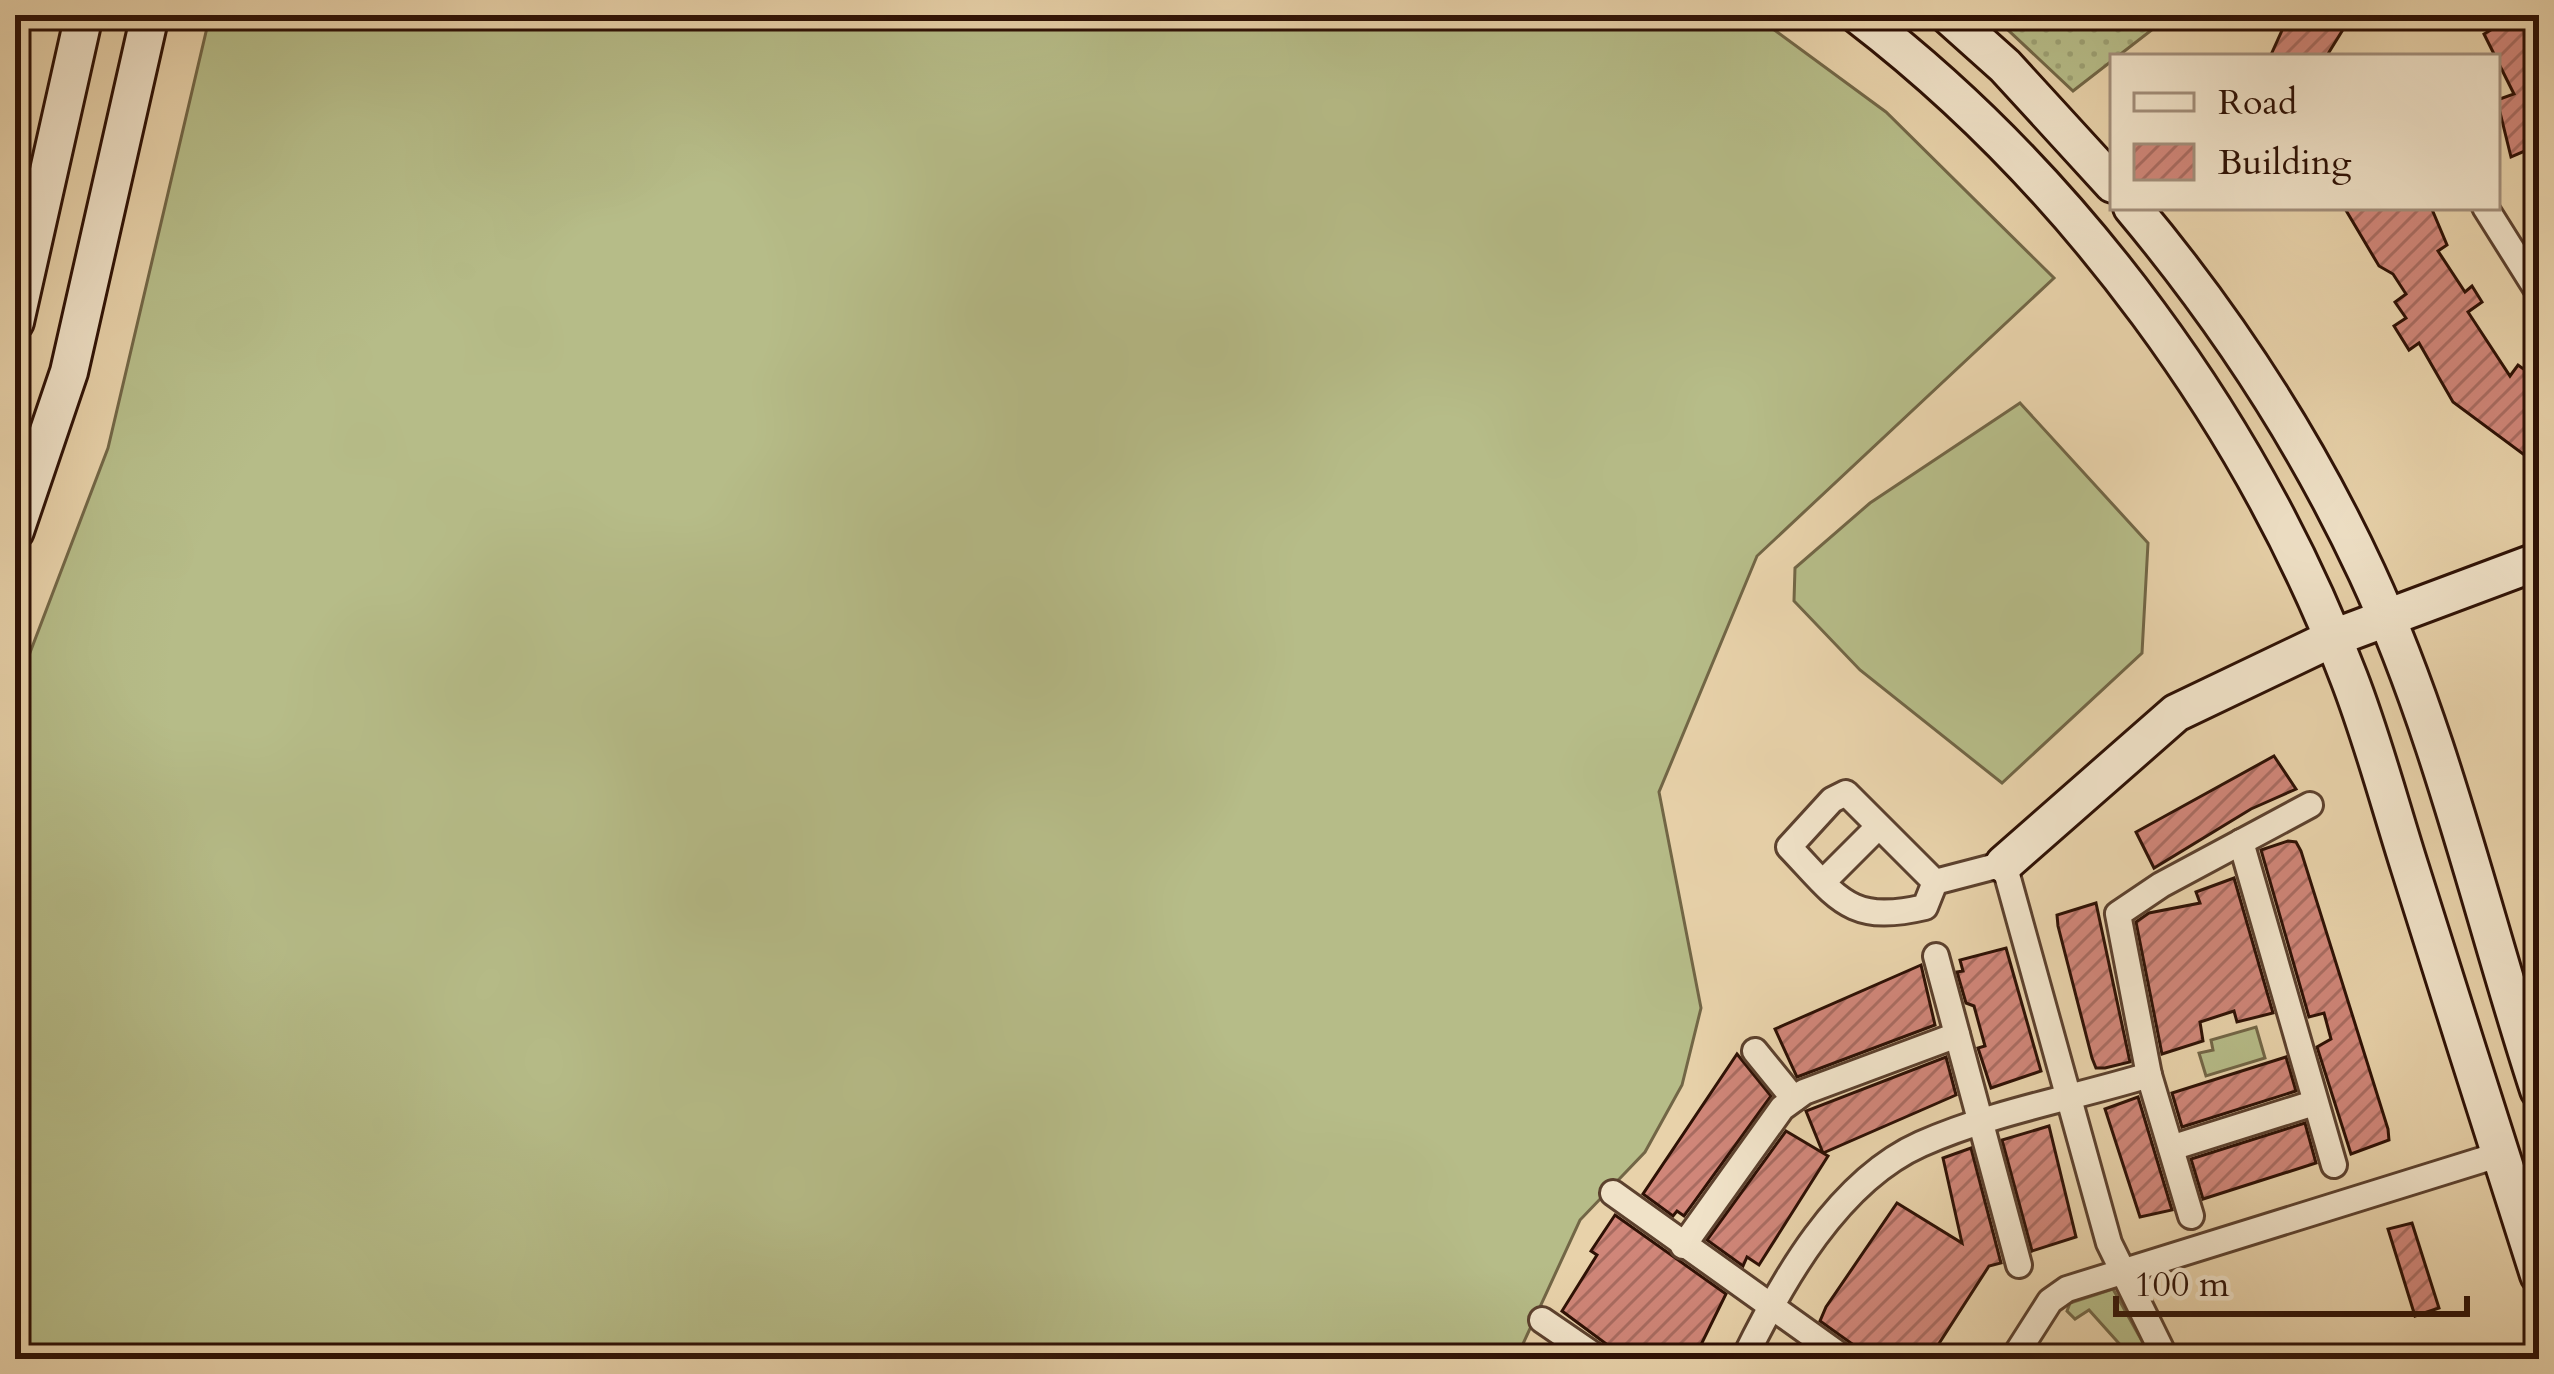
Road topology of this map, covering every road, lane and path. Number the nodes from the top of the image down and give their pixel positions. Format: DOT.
graph roads {
  1 [pos="84,15"];
  2 [pos="150,15"];
  3 [pos="1858,15"];
  4 [pos="1948,15"];
  5 [pos="2110,181"];
  6 [pos="2135,210"];
  7 [pos="2487,210"];
  8 [pos="2539,293"];
  9 [pos="15,322"];
  10 [pos="32,425"];
  11 [pos="15,531"];
  12 [pos="2539,561"];
  13 [pos="2385,617"];
  14 [pos="2333,638"];
  15 [pos="2310,805"];
  16 [pos="1878,827"];
  17 [pos="2241,842"];
  18 [pos="2004,864"];
  19 [pos="1823,882"];
  20 [pos="1935,882"];
  21 [pos="1936,956"];
  22 [pos="1957,1035"];
  23 [pos="1755,1051"];
  24 [pos="2149,1075"];
  25 [pos="2539,1090"];
  26 [pos="1794,1099"];
  27 [pos="2069,1100"];
  28 [pos="2314,1103"];
  29 [pos="1981,1123"];
  30 [pos="2171,1148"];
  31 [pos="2500,1154"];
  32 [pos="2334,1165"];
  33 [pos="1613,1193"];
  34 [pos="2191,1216"];
  35 [pos="1683,1246"];
  36 [pos="2019,1265"];
  37 [pos="2124,1273"];
  38 [pos="2539,1275"];
  39 [pos="1773,1308"];
  40 [pos="1542,1320"];
  41 [pos="1599,1359"];
  42 [pos="1744,1359"];
  43 [pos="1845,1359"];
  44 [pos="2013,1359"];
  45 [pos="2166,1359"];
  1 -- 9 [label="main road"];
  2 -- 10 [label="main road"];
  3 -- 14 [label="main road"];
  4 -- 5 [label="main road"];
  6 -- 13 [label="main road"];
  7 -- 8 [label="street"];
  10 -- 11 [label="main road"];
  12 -- 13 [label="main road"];
  13 -- 14 [label="main road"];
  13 -- 25 [label="main road"];
  14 -- 18 [label="main road"];
  14 -- 31 [label="main road"];
  15 -- 17 [label="street"];
  16 -- 19 [label="street"];
  16 -- 19 [label="street"];
  16 -- 20 [label="street"];
  17 -- 24 [label="street"];
  17 -- 28 [label="street"];
  18 -- 20 [label="street"];
  18 -- 27 [label="street"];
  19 -- 20 [label="street"];
  21 -- 22 [label="street"];
  22 -- 26 [label="street"];
  22 -- 29 [label="street"];
  23 -- 26 [label="street"];
  24 -- 27 [label="street"];
  24 -- 30 [label="street"];
  26 -- 35 [label="street"];
  27 -- 29 [label="street"];
  27 -- 37 [label="street"];
  28 -- 30 [label="street"];
  28 -- 32 [label="street"];
  29 -- 36 [label="street"];
  29 -- 39 [label="street"];
  30 -- 34 [label="street"];
  31 -- 37 [label="street"];
  31 -- 38 [label="main road"];
  33 -- 35 [label="street"];
  35 -- 39 [label="street"];
  37 -- 44 [label="street"];
  37 -- 45 [label="street"];
  39 -- 42 [label="street"];
  39 -- 43 [label="street"];
  40 -- 41 [label="street"];
}
